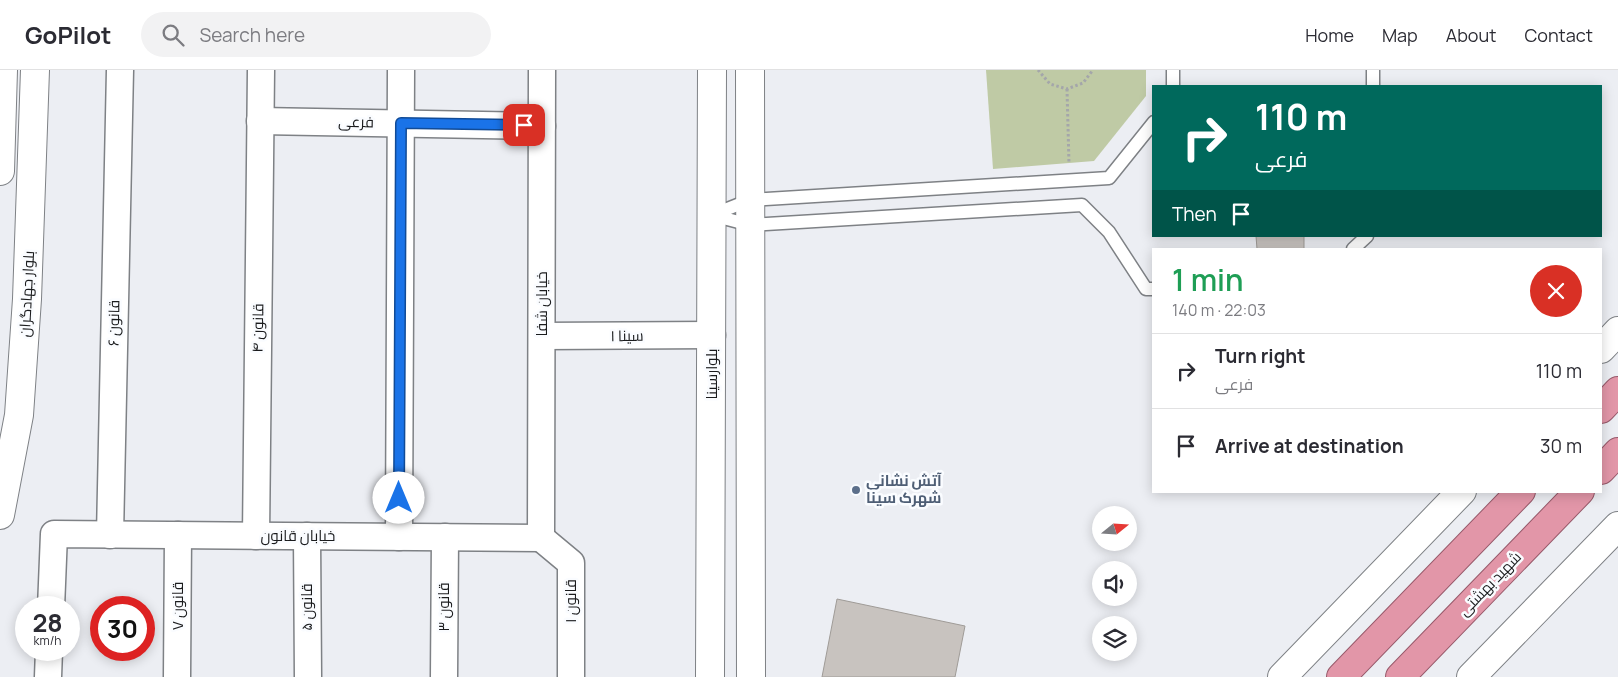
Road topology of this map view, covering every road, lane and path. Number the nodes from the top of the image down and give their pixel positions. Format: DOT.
graph roads {
  1 [pos="3,70"];
  2 [pos="35,70"];
  3 [pos="120,70"];
  4 [pos="261,70"];
  5 [pos="401,70"];
  6 [pos="542,70"];
  7 [pos="712,70"];
  8 [pos="750,70"];
  9 [pos="1038,70"];
  10 [pos="1093,70"];
  11 [pos="1172,70"];
  12 [pos="1373,70"];
  13 [pos="1173,85"];
  14 [pos="1373,85"];
  15 [pos="1067,89"];
  16 [pos="260,121"];
  17 [pos="401,123"];
  18 [pos="1152,124"];
  19 [pos="542,126"];
  20 [pos="0,171"];
  21 [pos="1070,181"];
  22 [pos="750,212"];
  23 [pos="712,215"];
  24 [pos="1366,237"];
  25 [pos="1354,248"];
  26 [pos="1152,289"];
  27 [pos="1618,332"];
  28 [pos="712,335"];
  29 [pos="542,336"];
  30 [pos="1602,348"];
  31 [pos="1618,392"];
  32 [pos="1602,408"];
  33 [pos="1618,452"];
  34 [pos="1602,469"];
  35 [pos="1460,493"];
  36 [pos="1519,493"];
  37 [pos="1578,493"];
  38 [pos="0,515"];
  39 [pos="1618,526"];
  40 [pos="110,535"];
  41 [pos="178,535"];
  42 [pos="256,536"];
  43 [pos="307,536"];
  44 [pos="398,537"];
  45 [pos="445,538"];
  46 [pos="541,538"];
  47 [pos="51,596"];
  48 [pos="49,661"];
  49 [pos="48,677"];
  50 [pos="177,677"];
  51 [pos="308,677"];
  52 [pos="444,677"];
  53 [pos="571,677"];
  54 [pos="710,677"];
  55 [pos="751,677"];
  56 [pos="1282,677"];
  57 [pos="1341,677"];
  58 [pos="1400,677"];
  59 [pos="1471,677"];
  1 -- 20 [label="main road"];
  2 -- 38 [label="main road, بلوار جهادگران"];
  3 -- 40 [label="street, قانون ۶"];
  4 -- 16 [label="street, قانون ۴"];
  5 -- 17 [label="street"];
  6 -- 19 [label="street, خیابان شفا"];
  7 -- 23 [label="main road, بلوارسینا"];
  8 -- 22 [label="main road"];
  9 -- 15 [label="path"];
  10 -- 15 [label="path"];
  11 -- 13 [label="lane"];
  12 -- 14 [label="lane"];
  15 -- 21 [label="path"];
  16 -- 17 [label="street, فرعی"];
  16 -- 42 [label="street, قانون ۴"];
  17 -- 19 [label="street, فرعی"];
  17 -- 44 [label="street"];
  18 -- 21 [label="lane"];
  19 -- 29 [label="street, خیابان شفا"];
  21 -- 22 [label="lane"];
  22 -- 23 [label="lane"];
  22 -- 23 [label="lane"];
  22 -- 26 [label="lane"];
  22 -- 55 [label="main road"];
  23 -- 28 [label="main road, بلوارسینا"];
  24 -- 25 [label="lane"];
  27 -- 30 [label="main road"];
  28 -- 29 [label="street, سینا ۱"];
  28 -- 54 [label="main road, بلوارسینا"];
  29 -- 46 [label="street, خیابان شفا"];
  31 -- 32 [label="highway"];
  33 -- 34 [label="highway"];
  35 -- 56 [label="main road"];
  36 -- 57 [label="highway"];
  37 -- 58 [label="highway, شهید بهشتی"];
  39 -- 59 [label="main road"];
  40 -- 41 [label="street, خیابان قانون"];
  40 -- 47 [label="street, خیابان قانون"];
  41 -- 42 [label="street, خیابان قانون"];
  41 -- 50 [label="street, قانون ۷"];
  42 -- 43 [label="street, خیابان قانون"];
  43 -- 44 [label="street, خیابان قانون"];
  43 -- 51 [label="street, قانون ۵"];
  44 -- 45 [label="street, خیابان قانون"];
  45 -- 46 [label="street, خیابان قانون"];
  45 -- 52 [label="street, قانون ۳"];
  46 -- 53 [label="street, قانون ۱"];
  48 -- 49 [label="street"];
}
